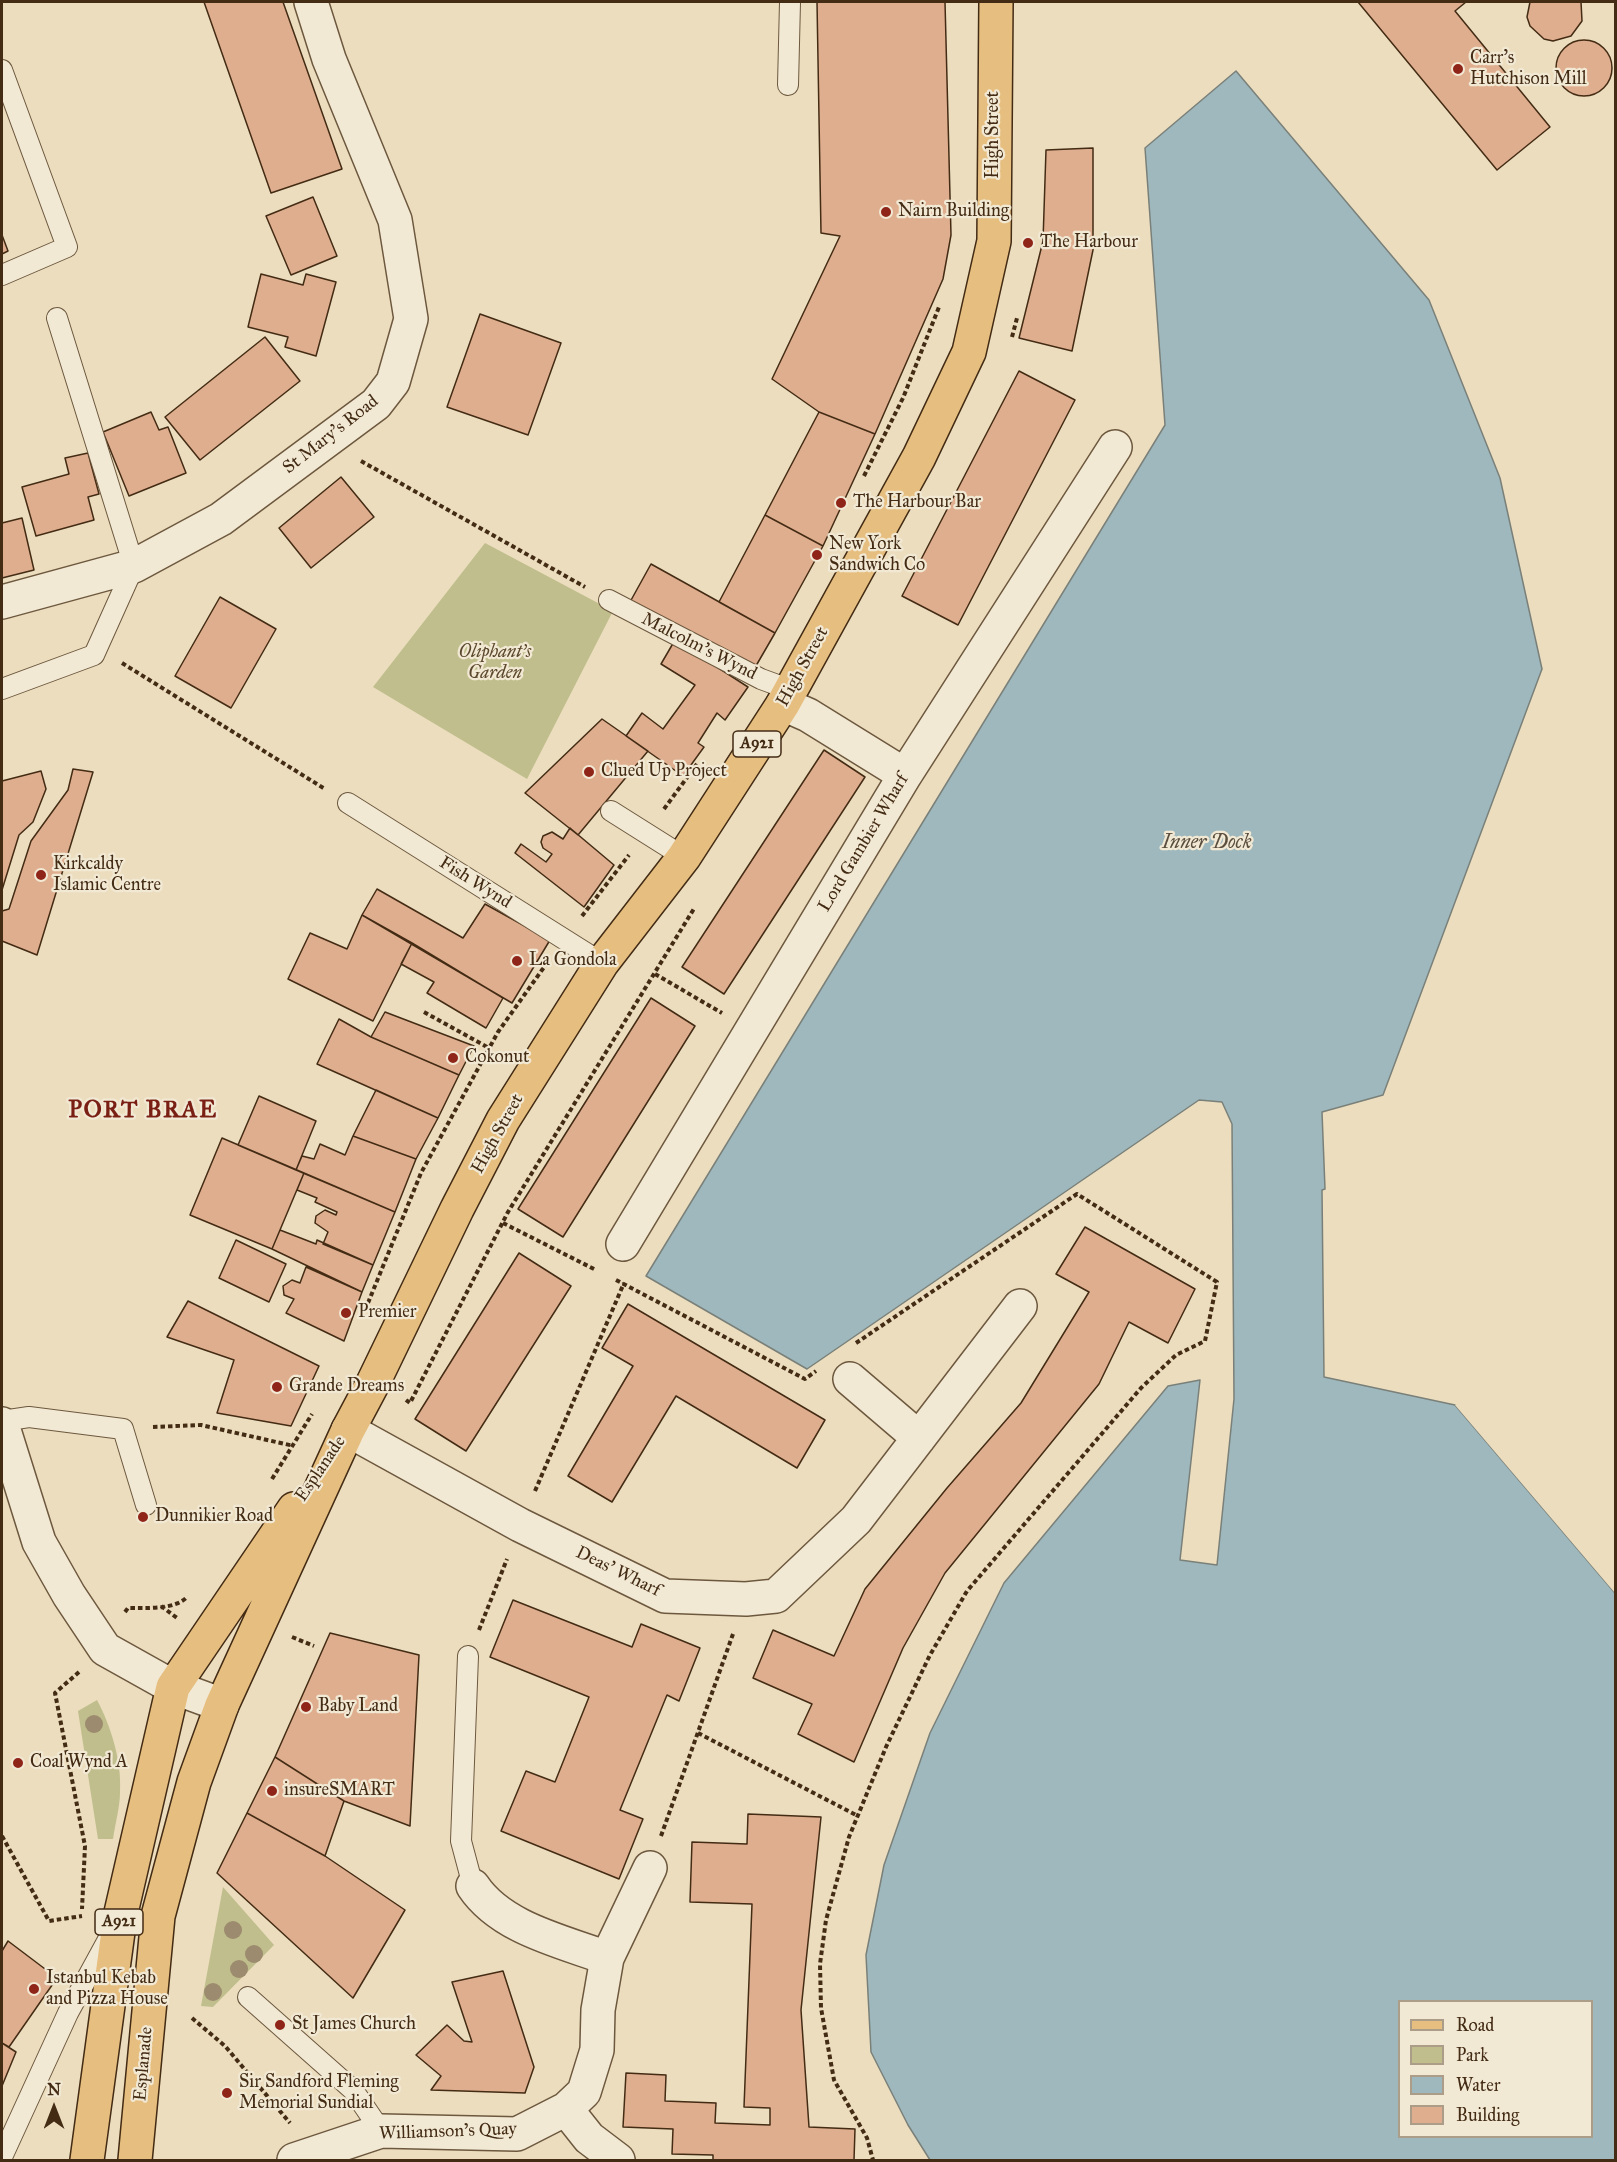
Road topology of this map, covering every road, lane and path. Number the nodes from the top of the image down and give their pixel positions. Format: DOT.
graph roads {
  1 [pos="311,2"];
  2 [pos="790,2"];
  3 [pos="996,2"];
  4 [pos="2,70"];
  5 [pos="788,85"];
  6 [pos="2,275"];
  7 [pos="942,300"];
  8 [pos="57,318"];
  9 [pos="1115,447"];
  10 [pos="358,460"];
  11 [pos="861,481"];
  12 [pos="134,566"];
  13 [pos="609,600"];
  14 [pos="2,602"];
  15 [pos="129,665"];
  16 [pos="2,689"];
  17 [pos="787,697"];
  18 [pos="700,760"];
  19 [pos="905,775"];
  20 [pos="348,804"];
  21 [pos="611,810"];
  22 [pos="646,833"];
  23 [pos="684,856"];
  24 [pos="565,938"];
  25 [pos="602,963"];
  26 [pos="655,974"];
  27 [pos="424,1012"];
  28 [pos="751,1031"];
  29 [pos="489,1048"];
  30 [pos="503,1223"];
  31 [pos="623,1244"];
  32 [pos="604,1274"];
  33 [pos="614,1279"];
  34 [pos="624,1285"];
  35 [pos="1020,1306"];
  36 [pos="364,1313"];
  37 [pos="852,1347"];
  38 [pos="836,1373"];
  39 [pos="318,1404"];
  40 [pos="2,1422"];
  41 [pos="123,1429"];
  42 [pos="348,1430"];
  43 [pos="919,1438"];
  44 [pos="294,1446"];
  45 [pos="269,1484"];
  46 [pos="146,1505"];
  47 [pos="520,1525"];
  48 [pos="190,1594"];
  49 [pos="746,1599"];
  50 [pos="105,1649"];
  51 [pos="468,1656"];
  52 [pos="173,1687"];
  53 [pos="222,1705"];
  54 [pos="698,1733"];
  55 [pos="858,1815"];
  56 [pos="2,1836"];
  57 [pos="650,1868"];
  58 [pos="474,1886"];
  59 [pos="82,1916"];
  60 [pos="120,1917"];
  61 [pos="80,1927"];
  62 [pos="607,1958"];
  63 [pos="248,1997"];
  64 [pos="192,2018"];
  65 [pos="566,2109"];
  66 [pos="381,2131"];
  67 [pos="2,2157"];
  68 [pos="302,2158"];
  69 [pos="87,2160"];
  70 [pos="135,2160"];
  71 [pos="618,2160"];
  72 [pos="873,2160"];
  1 -- 12 [label="street, St Mary's Road"];
  2 -- 5 [label="lane"];
  3 -- 17 [label="main road, High Street / A921"];
  4 -- 6 [label="lane"];
  7 -- 11 [label="path"];
  8 -- 12 [label="lane"];
  9 -- 19 [label="street, Lord Gambier Wharf"];
  10 -- 13 [label="path"];
  12 -- 14 [label="street, St Mary's Road"];
  12 -- 16 [label="lane"];
  13 -- 17 [label="lane, Malcolm's Wynd"];
  15 -- 20 [label="path"];
  17 -- 19 [label="street"];
  17 -- 23 [label="main road, High Street / A921"];
  18 -- 22 [label="path"];
  19 -- 28 [label="street, Lord Gambier Wharf"];
  20 -- 24 [label="lane, Fish Wynd"];
  21 -- 22 [label="lane"];
  22 -- 23 [label="lane"];
  22 -- 24 [label="path"];
  23 -- 25 [label="main road, High Street / A921"];
  24 -- 25 [label="lane, Fish Wynd"];
  24 -- 29 [label="path"];
  25 -- 42 [label="main road, High Street / A921"];
  26 -- 28 [label="path"];
  27 -- 29 [label="path"];
  28 -- 31 [label="street, Lord Gambier Wharf"];
  29 -- 36 [label="path"];
  30 -- 32 [label="path"];
  31 -- 34 [label="path"];
  33 -- 34 [label="path"];
  34 -- 38 [label="path"];
  34 -- 47 [label="path"];
  35 -- 43 [label="street, Deas' Wharf"];
  37 -- 55 [label="path"];
  38 -- 43 [label="street"];
  39 -- 44 [label="path"];
  40 -- 41 [label="lane"];
  40 -- 50 [label="street"];
  41 -- 44 [label="path"];
  41 -- 46 [label="lane"];
  42 -- 47 [label="street, Deas' Wharf"];
  42 -- 52 [label="main road, Esplanade / A921"];
  42 -- 53 [label="main road, Esplanade / A921"];
  43 -- 49 [label="street, Deas' Wharf"];
  44 -- 45 [label="path"];
  47 -- 49 [label="street, Deas' Wharf"];
  47 -- 51 [label="path"];
  48 -- 50 [label="path"];
  49 -- 54 [label="path"];
  50 -- 52 [label="street"];
  50 -- 59 [label="path"];
  51 -- 58 [label="lane"];
  52 -- 53 [label="street"];
  52 -- 60 [label="main road, Esplanade / A921"];
  53 -- 70 [label="main road, Esplanade / A921"];
  54 -- 55 [label="path"];
  54 -- 57 [label="path"];
  55 -- 72 [label="path"];
  56 -- 59 [label="path"];
  57 -- 62 [label="street, Williamson's Quay"];
  58 -- 62 [label="street"];
  59 -- 61 [label="path"];
  60 -- 67 [label="lane"];
  60 -- 69 [label="main road, Esplanade / A921"];
  62 -- 65 [label="street, Williamson's Quay"];
  63 -- 66 [label="lane"];
  64 -- 68 [label="path"];
  65 -- 66 [label="street, Williamson's Quay"];
  65 -- 71 [label="street"];
  66 -- 68 [label="street, Williamson's Quay"];
}
